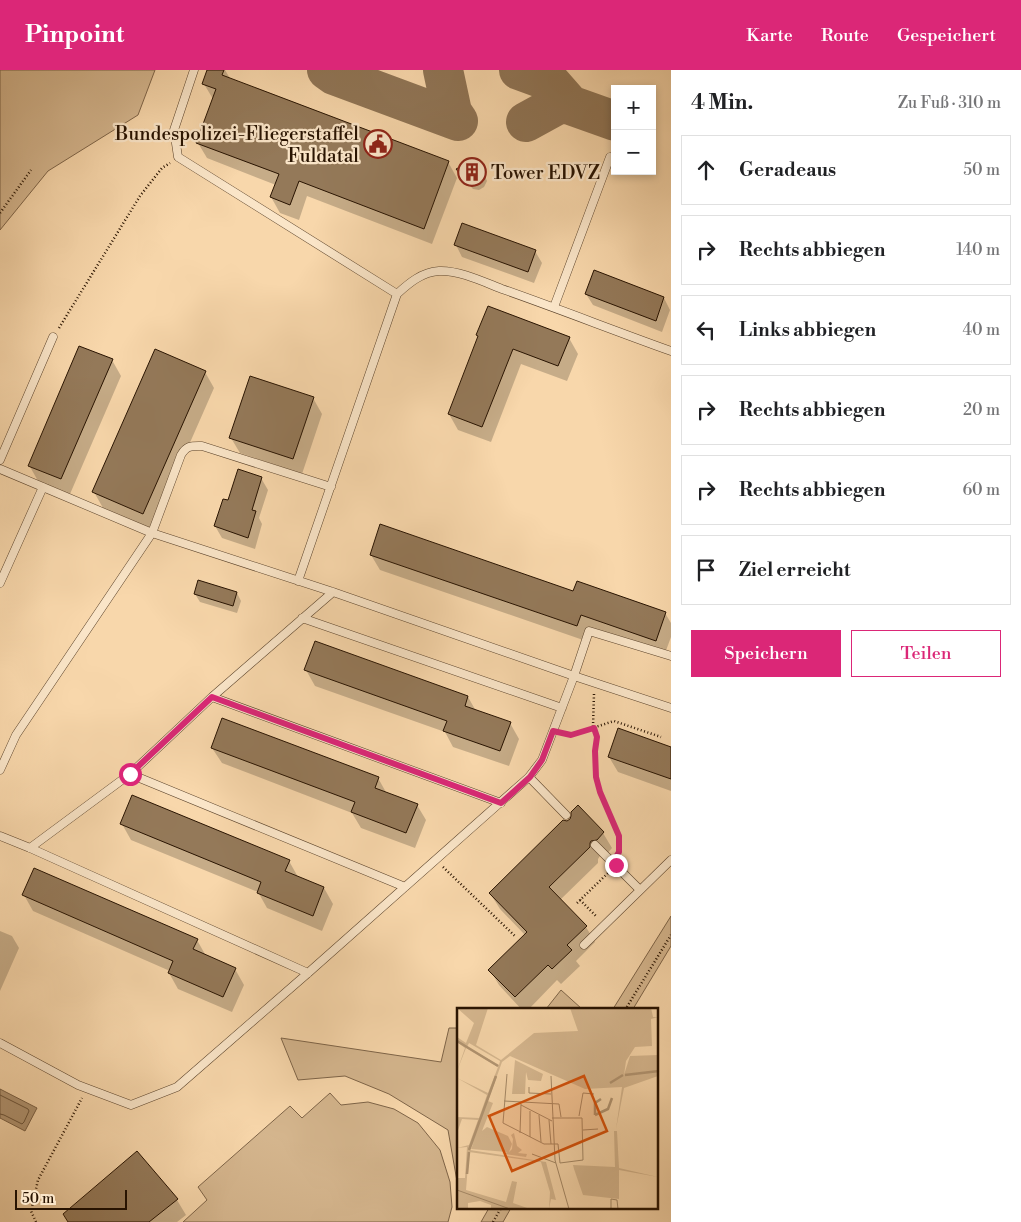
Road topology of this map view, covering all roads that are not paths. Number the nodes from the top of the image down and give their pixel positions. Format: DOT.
graph roads {
  1 [pos="194,70"];
  2 [pos="610,157"];
  3 [pos="397,294"];
  4 [pos="554,307"];
  5 [pos="54,337"];
  6 [pos="671,351"];
  7 [pos="0,460"];
  8 [pos="0,469"];
  9 [pos="43,487"];
  10 [pos="331,487"];
  11 [pos="152,533"];
  12 [pos="298,581"];
  13 [pos="0,583"];
  14 [pos="333,592"];
  15 [pos="302,618"];
  16 [pos="671,656"];
  17 [pos="574,676"];
  18 [pos="212,697"];
  19 [pos="562,708"];
  20 [pos="671,708"];
  21 [pos="0,770"];
  22 [pos="130,774"];
  23 [pos="530,777"];
  24 [pos="501,803"];
  25 [pos="566,815"];
  26 [pos="0,836"];
  27 [pos="595,845"];
  28 [pos="30,848"];
  29 [pos="671,860"];
  30 [pos="405,887"];
  31 [pos="640,890"];
  32 [pos="584,945"];
  33 [pos="308,973"];
  34 [pos="0,1043"];
  1 -- 3 [label="lane"];
  2 -- 4 [label="lane"];
  3 -- 4 [label="lane"];
  3 -- 10 [label="lane"];
  4 -- 6 [label="lane"];
  5 -- 7 [label="lane"];
  8 -- 9 [label="lane"];
  9 -- 11 [label="lane"];
  9 -- 13 [label="lane"];
  10 -- 11 [label="lane"];
  10 -- 12 [label="lane"];
  11 -- 12 [label="lane"];
  11 -- 21 [label="lane"];
  12 -- 14 [label="lane"];
  14 -- 15 [label="lane"];
  14 -- 17 [label="lane"];
  15 -- 18 [label="lane"];
  15 -- 19 [label="lane"];
  16 -- 17 [label="lane"];
  17 -- 19 [label="lane"];
  17 -- 20 [label="lane"];
  18 -- 22 [label="lane"];
  18 -- 24 [label="lane"];
  19 -- 23 [label="lane"];
  22 -- 28 [label="lane"];
  22 -- 30 [label="lane"];
  23 -- 24 [label="lane"];
  23 -- 25 [label="lane"];
  24 -- 30 [label="lane"];
  26 -- 28 [label="lane"];
  27 -- 31 [label="lane"];
  28 -- 33 [label="lane"];
  29 -- 31 [label="lane"];
  30 -- 33 [label="lane"];
  31 -- 32 [label="lane"];
  33 -- 34 [label="lane"];
}
